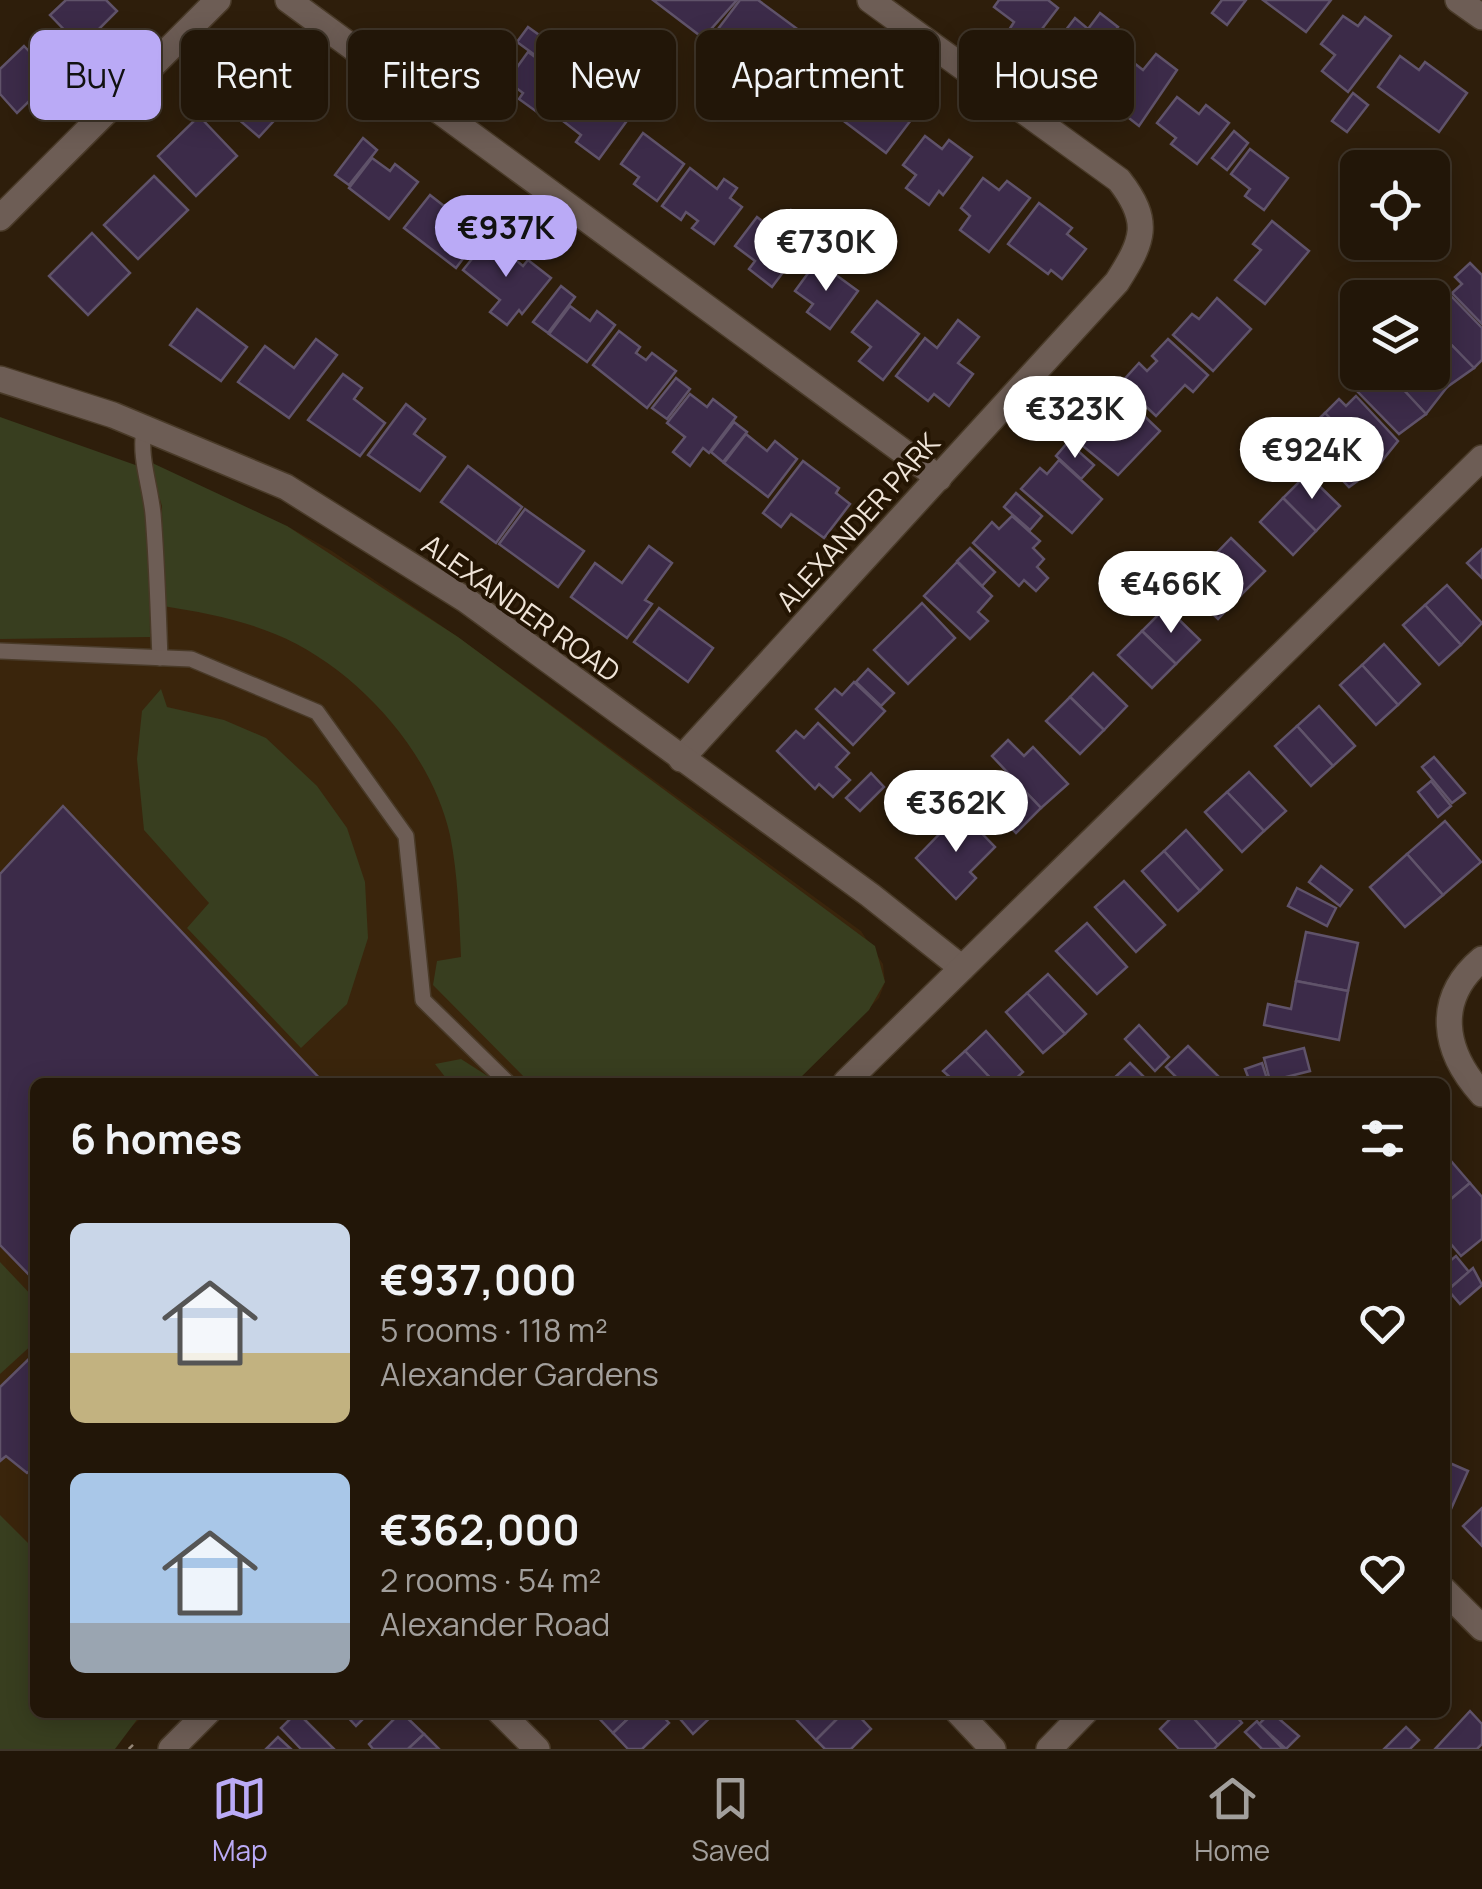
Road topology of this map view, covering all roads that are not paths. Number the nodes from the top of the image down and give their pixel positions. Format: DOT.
graph roads {
  1 [pos="218,0"];
  2 [pos="288,0"];
  3 [pos="870,0"];
  4 [pos="1458,0"];
  5 [pos="1482,18"];
  6 [pos="0,218"];
  7 [pos="0,379"];
  8 [pos="144,428"];
  9 [pos="1482,458"];
  10 [pos="939,478"];
  11 [pos="0,651"];
  12 [pos="160,658"];
  13 [pos="681,759"];
  14 [pos="1482,960"];
  15 [pos="962,968"];
  16 [pos="503,1078"];
  17 [pos="850,1078"];
  18 [pos="1482,1094"];
  19 [pos="1450,1595"];
  20 [pos="1482,1628"];
  21 [pos="202,1718"];
  22 [pos="506,1718"];
  23 [pos="964,1718"];
  24 [pos="1080,1718"];
  25 [pos="171,1749"];
  26 [pos="537,1749"];
  27 [pos="993,1749"];
  28 [pos="1049,1749"];
  1 -- 6 [label="street"];
  2 -- 10 [label="street"];
  3 -- 10 [label="street, ALEXANDER PARK"];
  4 -- 5 [label="street"];
  7 -- 8 [label="street, ALEXANDER ROAD"];
  8 -- 12 [label="lane"];
  8 -- 13 [label="street, ALEXANDER ROAD"];
  9 -- 15 [label="street"];
  10 -- 13 [label="street, ALEXANDER PARK"];
  11 -- 12 [label="lane"];
  12 -- 16 [label="lane"];
  13 -- 15 [label="street, ALEXANDER ROAD"];
  14 -- 18 [label="street"];
  15 -- 17 [label="street"];
  19 -- 20 [label="street"];
  21 -- 25 [label="street"];
  22 -- 26 [label="street"];
  23 -- 27 [label="street"];
  24 -- 28 [label="street"];
}
